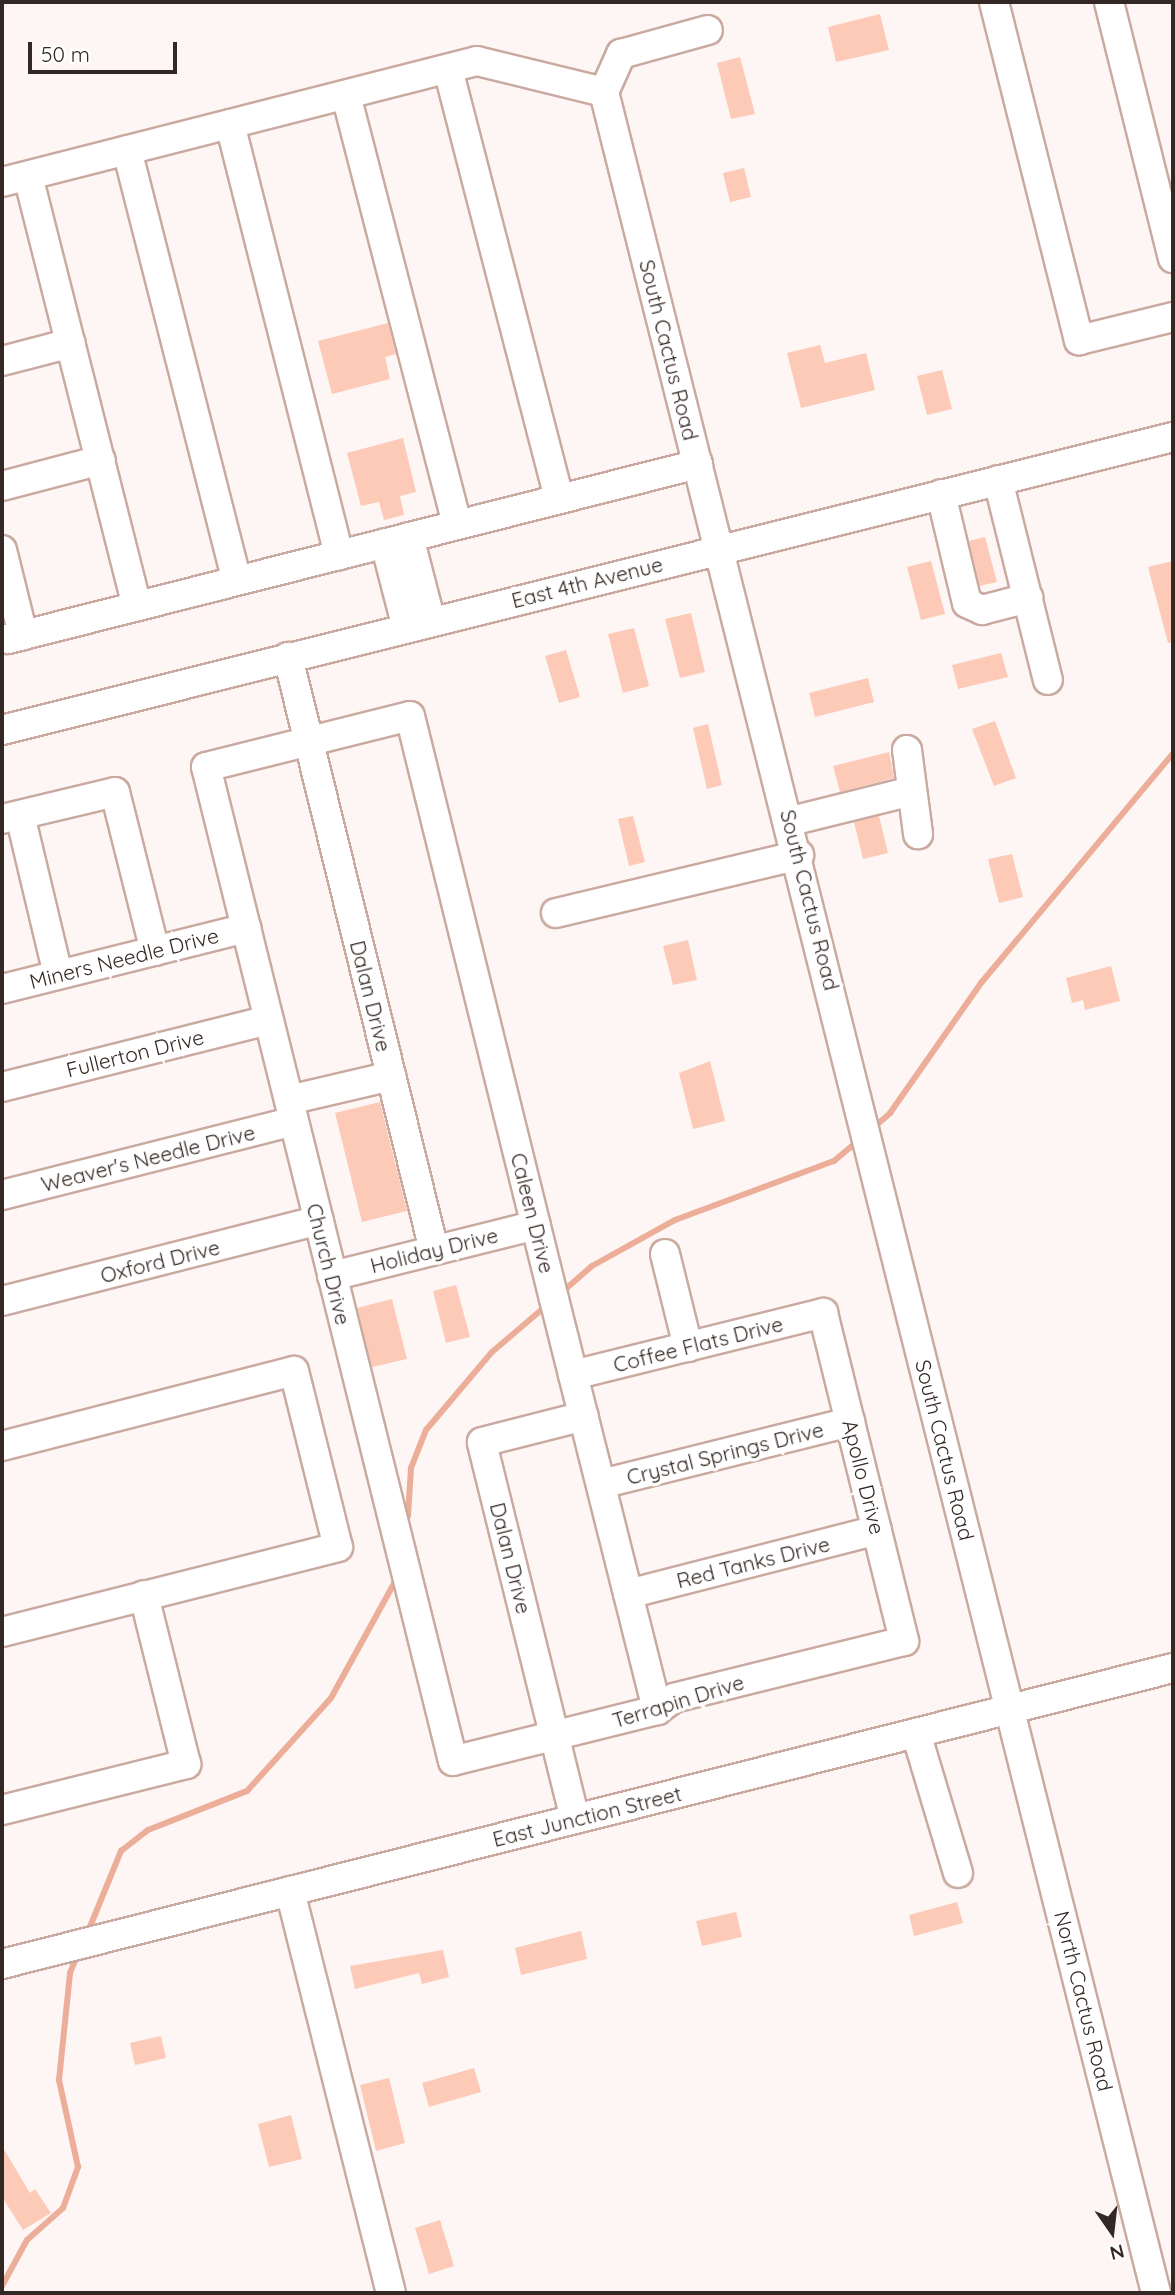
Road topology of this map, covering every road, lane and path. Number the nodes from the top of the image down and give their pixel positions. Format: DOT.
graph roads {
  1 [pos="994,2"];
  2 [pos="1109,2"];
  3 [pos="708,30"];
  4 [pos="448,69"];
  5 [pos="604,92"];
  6 [pos="346,95"];
  7 [pos="230,124"];
  8 [pos="127,150"];
  9 [pos="15,179"];
  10 [pos="1173,258"];
  11 [pos="1173,317"];
  12 [pos="71,343"];
  13 [pos="2,361"];
  14 [pos="1173,437"];
  15 [pos="101,460"];
  16 [pos="698,464"];
  17 [pos="998,480"];
  18 [pos="2,486"];
  19 [pos="941,494"];
  20 [pos="559,499"];
  21 [pos="457,525"];
  22 [pos="397,540"];
  23 [pos="721,548"];
  24 [pos="2,550"];
  25 [pos="338,555"];
  26 [pos="237,580"];
  27 [pos="1028,598"];
  28 [pos="137,606"];
  29 [pos="419,625"];
  30 [pos="288,657"];
  31 [pos="1048,680"];
  32 [pos="2,730"];
  33 [pos="308,741"];
  34 [pos="906,750"];
  35 [pos="908,792"];
  36 [pos="11,817"];
  37 [pos="791,821"];
  38 [pos="918,834"];
  39 [pos="799,855"];
  40 [pos="556,913"];
  41 [pos="246,928"];
  42 [pos="155,951"];
  43 [pos="58,975"];
  44 [pos="2,989"];
  45 [pos="269,1020"];
  46 [pos="391,1076"];
  47 [pos="2,1087"];
  48 [pos="291,1110"];
  49 [pos="2,1195"];
  50 [pos="319,1220"];
  51 [pos="536,1225"];
  52 [pos="434,1250"];
  53 [pos="665,1254"];
  54 [pos="332,1276"];
  55 [pos="2,1301"];
  56 [pos="823,1313"];
  57 [pos="688,1347"];
  58 [pos="573,1375"];
  59 [pos="584,1416"];
  60 [pos="850,1422"];
  61 [pos="2,1446"];
  62 [pos="601,1484"];
  63 [pos="877,1530"];
  64 [pos="628,1594"];
  65 [pos="144,1595"];
  66 [pos="2,1632"];
  67 [pos="904,1640"];
  68 [pos="1173,1668"];
  69 [pos="657,1710"];
  70 [pos="1008,1710"];
  71 [pos="916,1733"];
  72 [pos="555,1736"];
  73 [pos="453,1761"];
  74 [pos="2,1810"];
  75 [pos="575,1819"];
  76 [pos="958,1873"];
  77 [pos="290,1891"];
  78 [pos="2,1964"];
  79 [pos="1160,2278"];
  80 [pos="391,2293"];
  1 -- 11 [label="street"];
  2 -- 10 [label="street"];
  3 -- 5 [label="street"];
  4 -- 5 [label="street"];
  4 -- 6 [label="street"];
  4 -- 20 [label="street"];
  5 -- 16 [label="street, South Cactus Road"];
  6 -- 7 [label="street"];
  6 -- 21 [label="street"];
  7 -- 8 [label="street"];
  7 -- 25 [label="street"];
  8 -- 9 [label="street"];
  8 -- 26 [label="street"];
  9 -- 12 [label="street"];
  12 -- 13 [label="street"];
  12 -- 15 [label="street"];
  14 -- 17 [label="street, East 4th Avenue"];
  15 -- 18 [label="street"];
  15 -- 28 [label="street"];
  16 -- 20 [label="street"];
  16 -- 23 [label="street, South Cactus Road"];
  17 -- 19 [label="street, East 4th Avenue"];
  17 -- 27 [label="street"];
  19 -- 23 [label="street, East 4th Avenue"];
  19 -- 27 [label="street"];
  20 -- 21 [label="street"];
  21 -- 22 [label="street"];
  22 -- 25 [label="street"];
  22 -- 29 [label="street"];
  23 -- 29 [label="street, East 4th Avenue"];
  23 -- 37 [label="street, South Cactus Road"];
  24 -- 28 [label="street"];
  25 -- 26 [label="street"];
  26 -- 28 [label="street"];
  27 -- 31 [label="street"];
  29 -- 30 [label="street, East 4th Avenue"];
  30 -- 32 [label="street, East 4th Avenue"];
  30 -- 33 [label="street, Dalan Drive"];
  33 -- 41 [label="street, Church Drive"];
  33 -- 46 [label="street, Dalan Drive"];
  33 -- 51 [label="street, Caleen Drive"];
  34 -- 35 [label="street"];
  35 -- 37 [label="street"];
  35 -- 38 [label="street"];
  36 -- 42 [label="street"];
  36 -- 43 [label="street"];
  37 -- 39 [label="street, South Cactus Road"];
  39 -- 40 [label="street"];
  39 -- 70 [label="street, South Cactus Road"];
  41 -- 42 [label="street, Miners Needle Drive"];
  41 -- 45 [label="street, Church Drive"];
  42 -- 43 [label="street, Miners Needle Drive"];
  43 -- 44 [label="street, Miners Needle Drive"];
  45 -- 47 [label="street, Fullerton Drive"];
  45 -- 48 [label="street, Church Drive"];
  46 -- 48 [label="street, Weaver's Needle Drive"];
  46 -- 52 [label="street, Dalan Drive"];
  48 -- 49 [label="street, Weaver's Needle Drive"];
  48 -- 50 [label="street, Church Drive"];
  50 -- 54 [label="street, Church Drive"];
  50 -- 55 [label="street, Oxford Drive"];
  51 -- 52 [label="street, Holiday Drive"];
  51 -- 58 [label="street, Caleen Drive"];
  52 -- 54 [label="street, Holiday Drive"];
  53 -- 57 [label="street"];
  54 -- 73 [label="street, Church Drive"];
  56 -- 57 [label="street, Coffee Flats Drive"];
  56 -- 60 [label="street, Apollo Drive"];
  57 -- 58 [label="street, Coffee Flats Drive"];
  58 -- 59 [label="street, Caleen Drive"];
  59 -- 62 [label="street, Caleen Drive"];
  59 -- 72 [label="street, Dalan Drive"];
  60 -- 62 [label="street, Crystal Springs Drive"];
  60 -- 63 [label="street, Apollo Drive"];
  61 -- 65 [label="street"];
  62 -- 64 [label="street, Caleen Drive"];
  63 -- 64 [label="street, Red Tanks Drive"];
  63 -- 67 [label="street, Apollo Drive"];
  64 -- 69 [label="street, Caleen Drive"];
  65 -- 66 [label="street"];
  65 -- 74 [label="street"];
  67 -- 69 [label="street, Terrapin Drive"];
  68 -- 70 [label="street, East Junction Street"];
  69 -- 72 [label="street, Terrapin Drive"];
  70 -- 71 [label="street, East Junction Street"];
  70 -- 79 [label="street, North Cactus Road"];
  71 -- 75 [label="street, East Junction Street"];
  71 -- 76 [label="street"];
  72 -- 73 [label="street, Terrapin Drive"];
  72 -- 75 [label="street"];
  75 -- 77 [label="street, East Junction Street"];
  77 -- 78 [label="street, East Junction Street"];
  77 -- 80 [label="street"];
}
